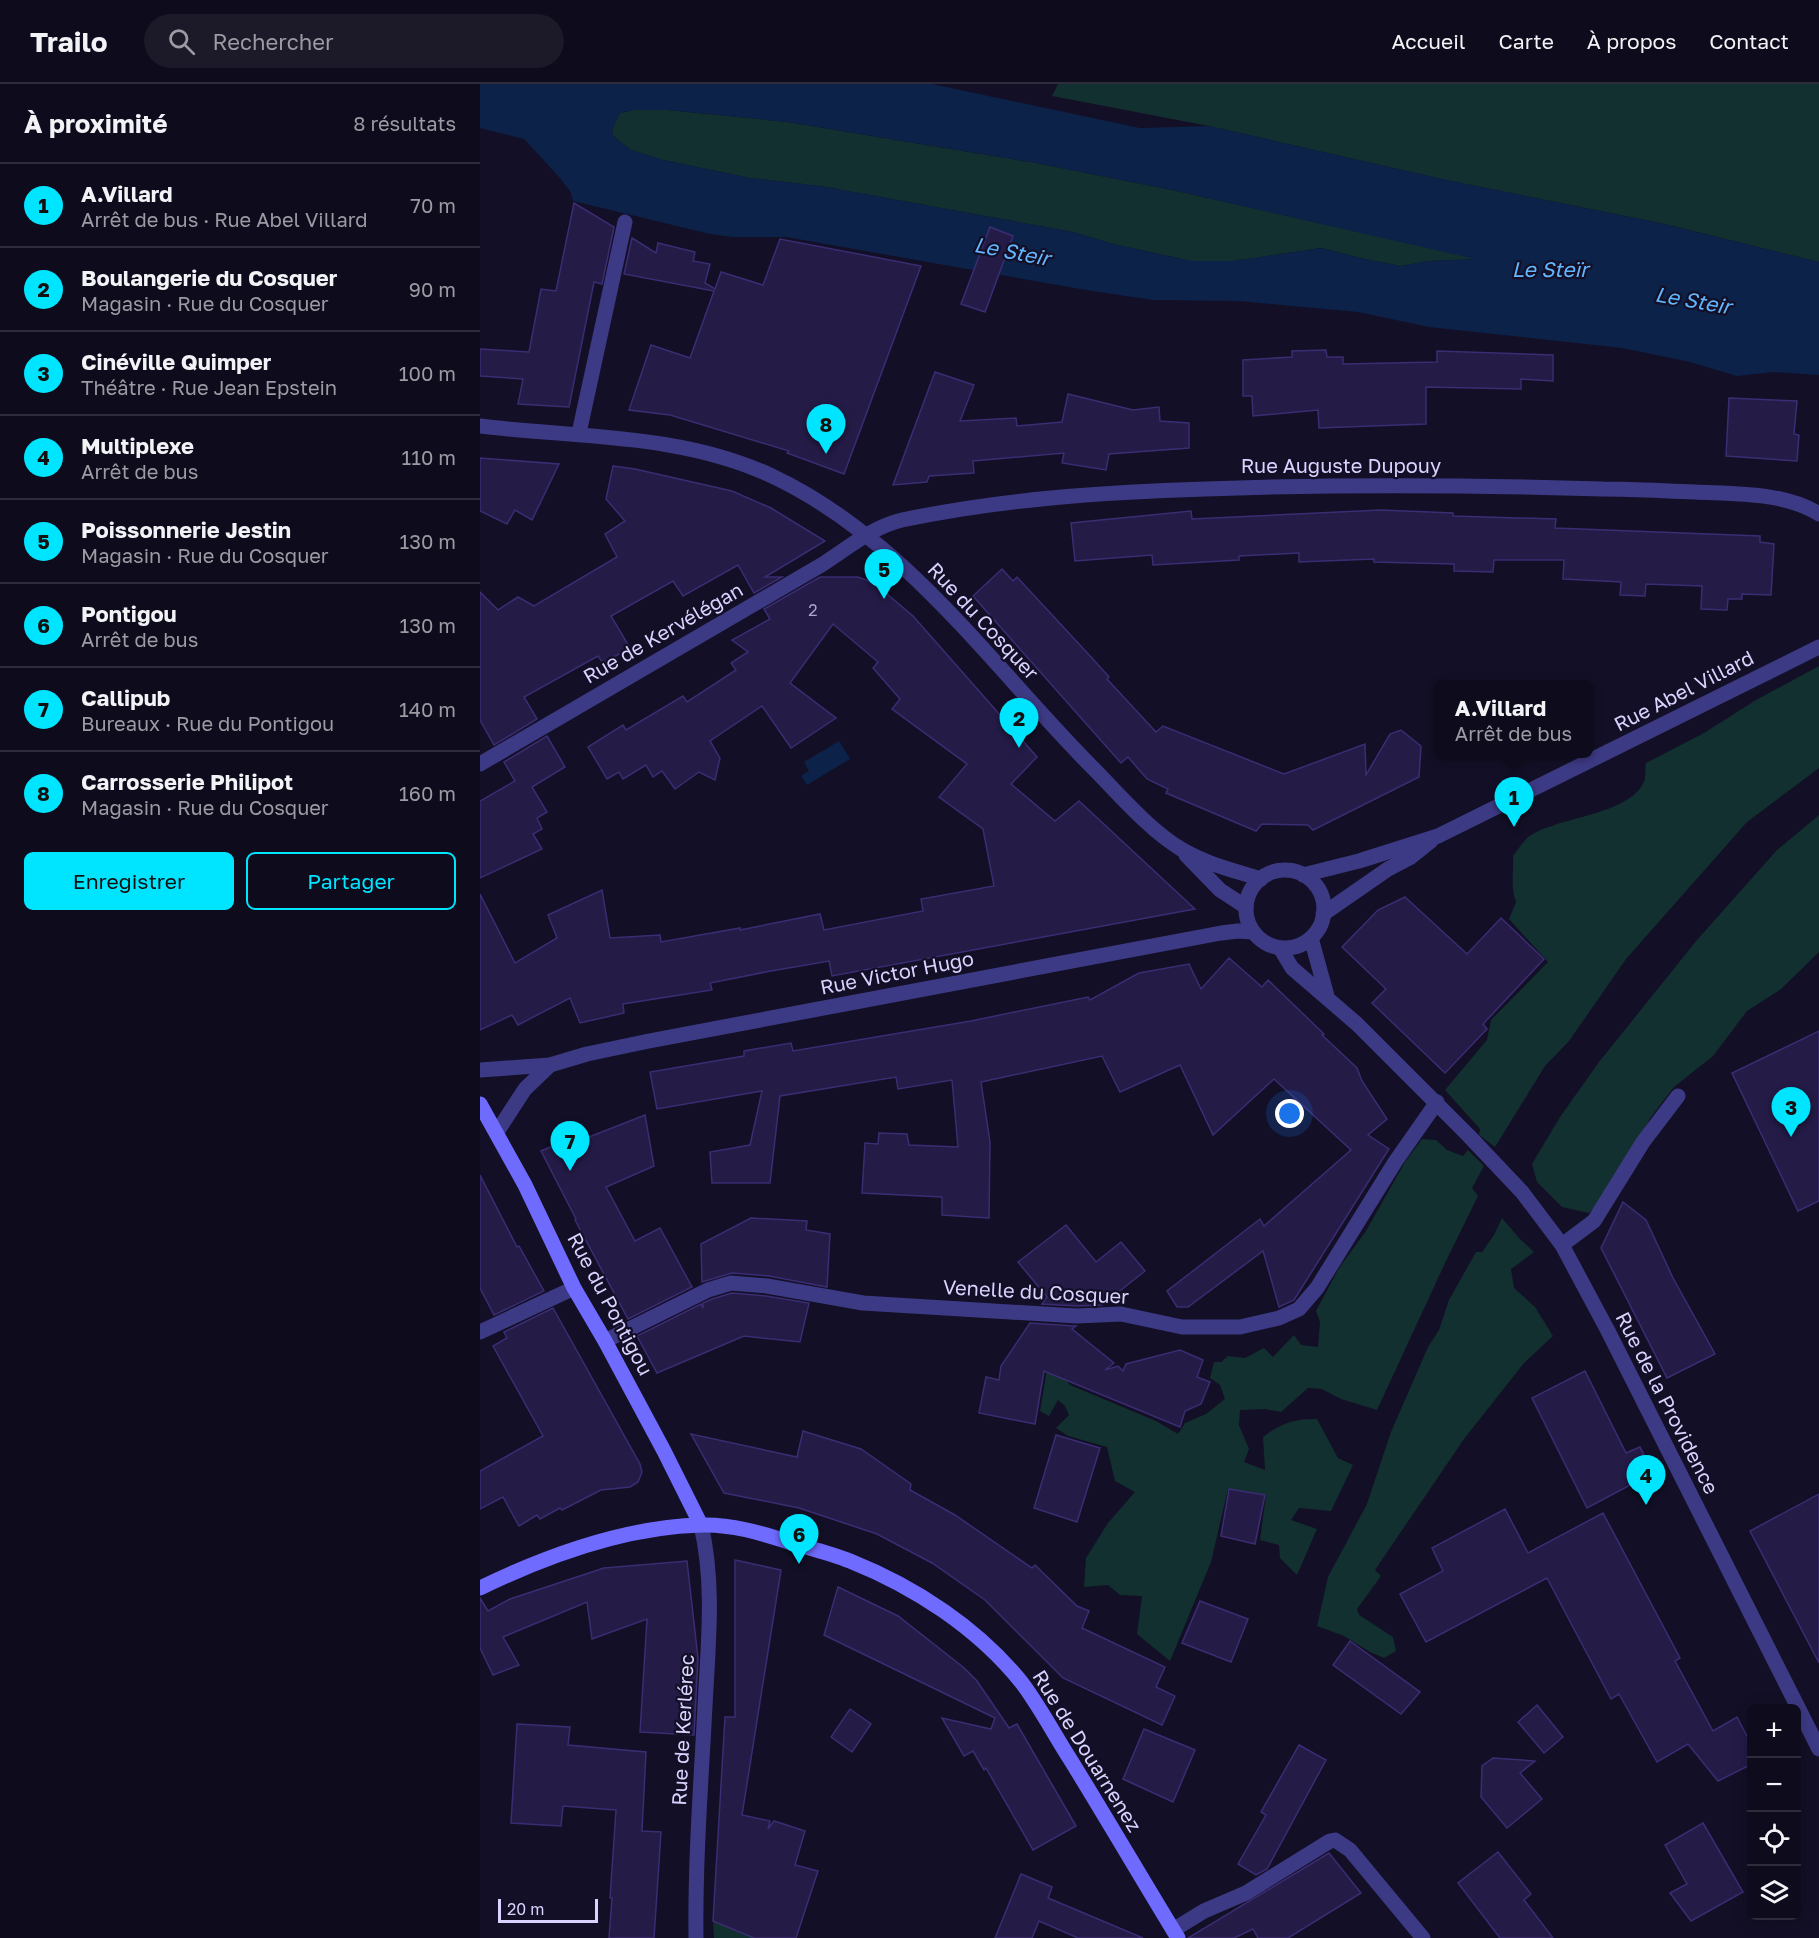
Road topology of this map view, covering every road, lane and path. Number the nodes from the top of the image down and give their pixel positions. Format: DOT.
graph roads {
  1 [pos="625,222"];
  2 [pos="480,426"];
  3 [pos="579,433"];
  4 [pos="1819,514"];
  5 [pos="865,535"];
  6 [pos="1819,646"];
  7 [pos="480,764"];
  8 [pos="1438,836"];
  9 [pos="1180,848"];
  10 [pos="1303,875"];
  11 [pos="1261,879"];
  12 [pos="1246,907"];
  13 [pos="1323,914"];
  14 [pos="1253,932"];
  15 [pos="1311,938"];
  16 [pos="1280,948"];
  17 [pos="1326,996"];
  18 [pos="550,1065"];
  19 [pos="480,1070"];
  20 [pos="1678,1096"];
  21 [pos="1437,1102"];
  22 [pos="480,1104"];
  23 [pos="497,1132"];
  24 [pos="1562,1245"];
  25 [pos="574,1288"];
  26 [pos="480,1332"];
  27 [pos="605,1341"];
  28 [pos="701,1525"];
  29 [pos="480,1588"];
  30 [pos="1819,1749"];
  31 [pos="1175,1934"];
  32 [pos="696,1938"];
  33 [pos="1423,1938"];
  1 -- 3 [label="street"];
  2 -- 3 [label="street, Rue du Cosquer"];
  3 -- 5 [label="street, Rue du Cosquer"];
  4 -- 5 [label="street, Rue Auguste Dupouy"];
  5 -- 7 [label="street, Rue de Kervélégan"];
  5 -- 9 [label="street, Rue du Cosquer"];
  6 -- 8 [label="street, Rue Abel Villard"];
  8 -- 10 [label="street, Rue Abel Villard"];
  8 -- 13 [label="street, Rue Abel Villard"];
  9 -- 11 [label="street, Rue du Cosquer"];
  9 -- 12 [label="street, Rue du Cosquer"];
  10 -- 11 [label="street"];
  10 -- 13 [label="street"];
  11 -- 12 [label="street"];
  12 -- 14 [label="street"];
  13 -- 15 [label="street"];
  14 -- 16 [label="street"];
  14 -- 18 [label="street, Rue Victor Hugo"];
  15 -- 16 [label="street"];
  15 -- 17 [label="street"];
  16 -- 17 [label="street"];
  17 -- 21 [label="street"];
  18 -- 19 [label="street, Rue Victor Hugo"];
  18 -- 23 [label="street, Rue Victor Hugo"];
  20 -- 24 [label="street"];
  21 -- 24 [label="street, Rue de la Providence"];
  21 -- 27 [label="street, Venelle du Cosquer"];
  22 -- 23 [label="main road, Rue du Pontigou"];
  23 -- 25 [label="main road, Rue du Pontigou"];
  24 -- 30 [label="street, Rue de la Providence"];
  25 -- 26 [label="street"];
  25 -- 27 [label="main road, Rue du Pontigou"];
  27 -- 28 [label="main road, Rue du Pontigou"];
  28 -- 29 [label="main road, Rue de Douarnenez"];
  28 -- 31 [label="main road, Rue de Douarnenez"];
  28 -- 32 [label="street, Rue de Kerlérec"];
  31 -- 33 [label="street"];
}
